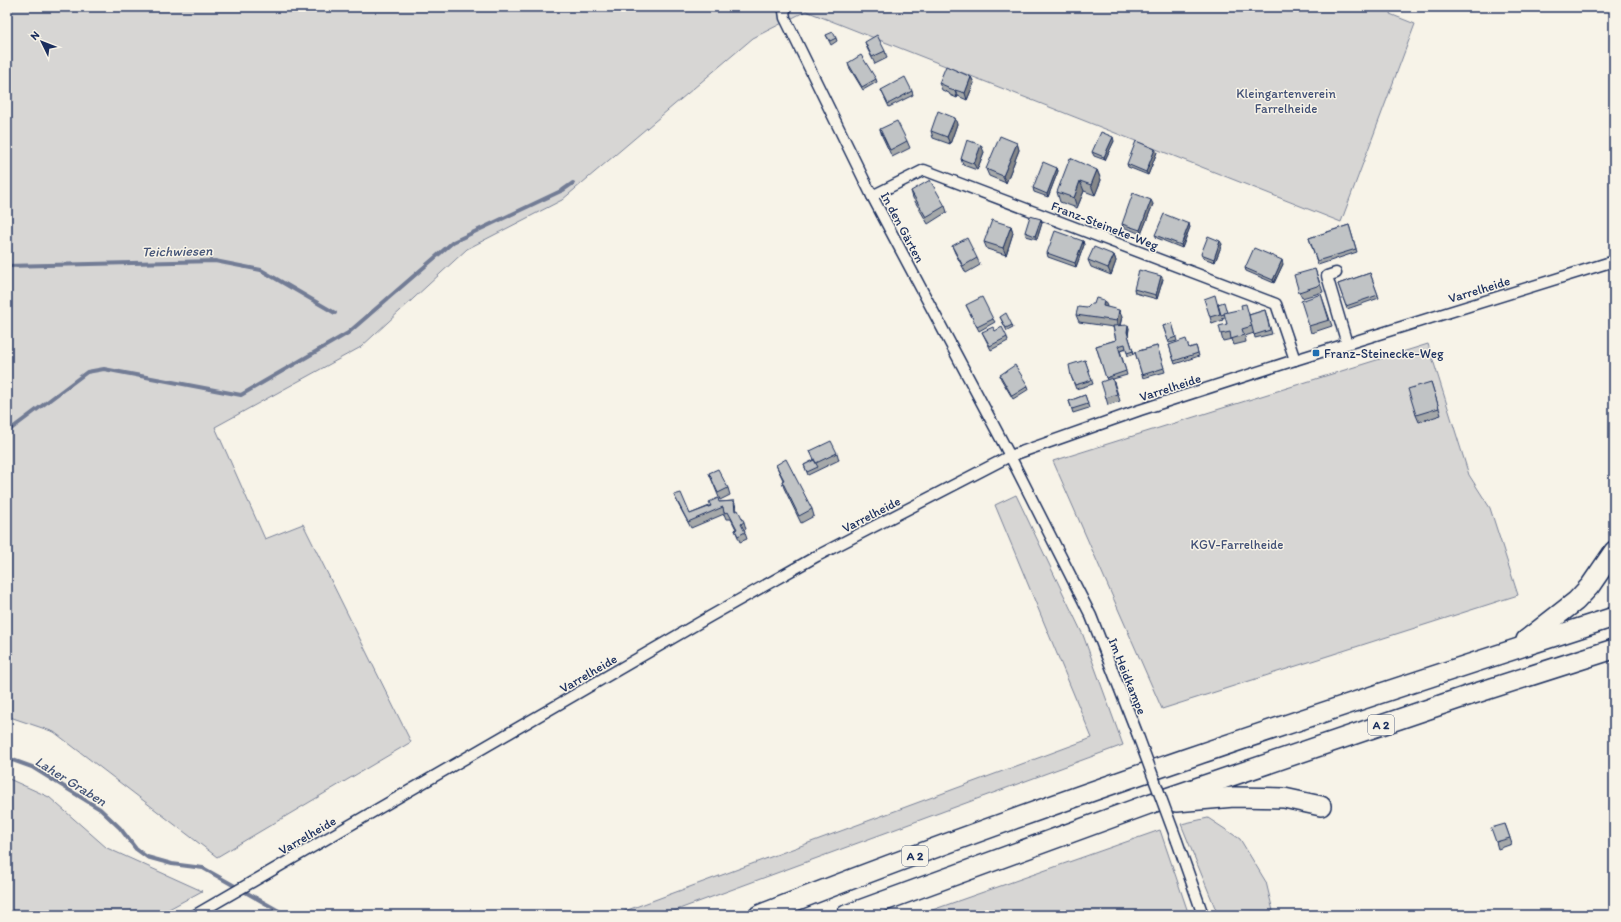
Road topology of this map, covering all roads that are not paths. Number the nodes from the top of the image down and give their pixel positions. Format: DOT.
graph roads {
  1 [pos="787,7"];
  2 [pos="872,196"];
  3 [pos="1614,261"];
  4 [pos="1336,273"];
  5 [pos="1347,344"];
  6 [pos="1294,360"];
  7 [pos="1010,456"];
  8 [pos="1614,551"];
  9 [pos="1614,617"];
  10 [pos="1514,649"];
  11 [pos="1614,649"];
  12 [pos="1149,804"];
  13 [pos="1321,806"];
  14 [pos="195,915"];
  15 [pos="759,915"];
  16 [pos="846,915"];
  17 [pos="1203,915"];
  1 -- 2 [label="street, In den Gärten"];
  2 -- 6 [label="street, Franz-Steineke-Weg"];
  2 -- 7 [label="street, In den Gärten"];
  3 -- 5 [label="street, Varrelheide"];
  4 -- 5 [label="street"];
  5 -- 6 [label="street, Varrelheide"];
  6 -- 7 [label="street, Varrelheide"];
  7 -- 14 [label="street, Varrelheide"];
  7 -- 17 [label="street, Im Heidkampe, bridge"];
  8 -- 10 [label="highway"];
  9 -- 10 [label="highway, A 2"];
  10 -- 15 [label="highway, A 2"];
  11 -- 12 [label="highway, A 2"];
  12 -- 13 [label="highway"];
  12 -- 16 [label="highway, A 2"];
}
